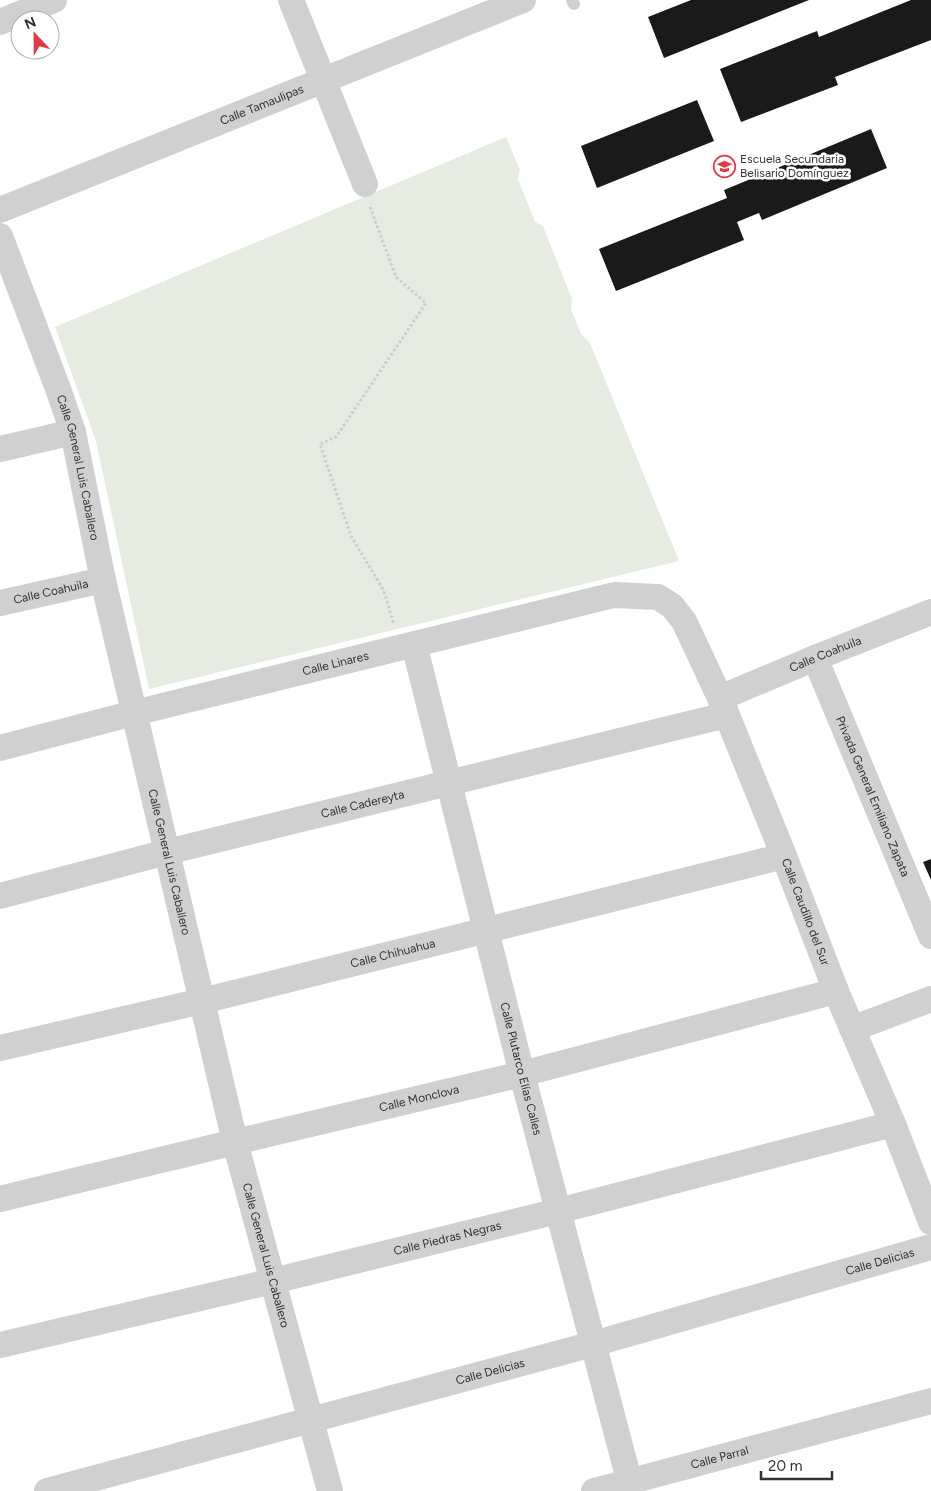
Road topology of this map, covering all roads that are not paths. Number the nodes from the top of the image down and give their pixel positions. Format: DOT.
graph roads {
  1 [pos="54,0"];
  2 [pos="291,0"];
  3 [pos="523,0"];
  4 [pos="0,22"];
  5 [pos="322,80"];
  6 [pos="365,184"];
  7 [pos="0,210"];
  8 [pos="0,236"];
  9 [pos="73,432"];
  10 [pos="0,449"];
  11 [pos="104,580"];
  12 [pos="0,603"];
  13 [pos="672,606"];
  14 [pos="928,620"];
  15 [pos="408,646"];
  16 [pos="815,658"];
  17 [pos="723,707"];
  18 [pos="134,713"];
  19 [pos="0,748"];
  20 [pos="449,782"];
  21 [pos="167,852"];
  22 [pos="784,856"];
  23 [pos="0,896"];
  24 [pos="486,930"];
  25 [pos="931,936"];
  26 [pos="836,991"];
  27 [pos="931,998"];
  28 [pos="202,1001"];
  29 [pos="852,1029"];
  30 [pos="0,1048"];
  31 [pos="522,1074"];
  32 [pos="893,1124"];
  33 [pos="235,1142"];
  34 [pos="0,1200"];
  35 [pos="558,1211"];
  36 [pos="931,1222"];
  37 [pos="931,1246"];
  38 [pos="273,1281"];
  39 [pos="593,1344"];
  40 [pos="0,1345"];
  41 [pos="931,1401"];
  42 [pos="311,1421"];
  43 [pos="631,1486"];
  44 [pos="47,1491"];
  45 [pos="330,1491"];
  46 [pos="594,1491"];
  1 -- 4 [label="street"];
  2 -- 5 [label="street"];
  3 -- 5 [label="street, Calle Tamaulipas"];
  5 -- 6 [label="street"];
  5 -- 7 [label="street, Calle Tamaulipas"];
  8 -- 9 [label="street, Calle General Luis Caballero"];
  9 -- 10 [label="street"];
  9 -- 11 [label="street, Calle General Luis Caballero"];
  11 -- 12 [label="street, Calle Coahuila"];
  11 -- 18 [label="street, Calle General Luis Caballero"];
  13 -- 15 [label="street, Calle Linares"];
  13 -- 17 [label="street, Calle Caudillo del Sur"];
  14 -- 16 [label="street, Calle Coahuila"];
  15 -- 18 [label="street, Calle Linares"];
  15 -- 20 [label="street, Calle Plutarco Elías Calles"];
  16 -- 17 [label="street, Calle Coahuila"];
  16 -- 25 [label="street, Privada General Emiliano Zapata"];
  17 -- 20 [label="street, Calle Cadereyta"];
  17 -- 22 [label="street, Calle Caudillo del Sur"];
  18 -- 19 [label="street, Calle Linares"];
  18 -- 21 [label="street, Calle General Luis Caballero"];
  20 -- 21 [label="street, Calle Cadereyta"];
  20 -- 24 [label="street, Calle Plutarco Elías Calles"];
  21 -- 23 [label="street, Calle Cadereyta"];
  21 -- 28 [label="street, Calle General Luis Caballero"];
  22 -- 24 [label="street, Calle Chihuahua"];
  22 -- 26 [label="street, Calle Caudillo del Sur"];
  24 -- 28 [label="street, Calle Chihuahua"];
  24 -- 31 [label="street, Calle Plutarco Elías Calles"];
  26 -- 29 [label="street, Calle Caudillo del Sur"];
  26 -- 31 [label="street, Calle Monclova"];
  27 -- 29 [label="street"];
  28 -- 30 [label="street, Calle Chihuahua"];
  28 -- 33 [label="street, Calle General Luis Caballero"];
  29 -- 32 [label="street, Calle Caudillo del Sur"];
  31 -- 33 [label="street, Calle Monclova"];
  31 -- 35 [label="street, Calle Plutarco Elías Calles"];
  32 -- 35 [label="street, Calle Piedras Negras"];
  32 -- 36 [label="street, Calle Caudillo del Sur"];
  33 -- 34 [label="street, Calle Monclova"];
  33 -- 38 [label="street, Calle General Luis Caballero"];
  35 -- 38 [label="street, Calle Piedras Negras"];
  35 -- 39 [label="street, Calle Plutarco Elías Calles"];
  37 -- 39 [label="street, Calle Delicias"];
  38 -- 40 [label="street, Calle Piedras Negras"];
  38 -- 42 [label="street, Calle General Luis Caballero"];
  39 -- 42 [label="street, Calle Delicias"];
  39 -- 43 [label="street, Calle Plutarco Elías Calles"];
  41 -- 43 [label="street, Calle Parral"];
  42 -- 44 [label="street, Calle Delicias"];
  42 -- 45 [label="street, Calle General Luis Caballero"];
  43 -- 46 [label="street, Calle Parral"];
}
